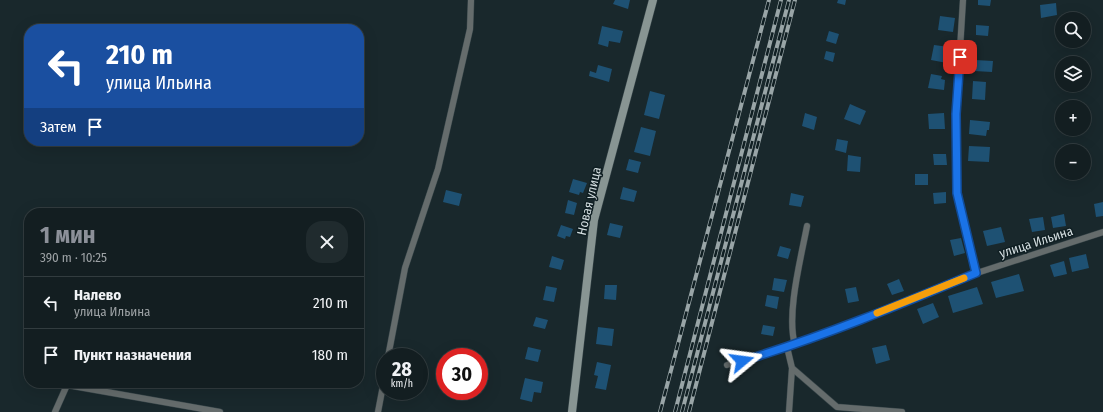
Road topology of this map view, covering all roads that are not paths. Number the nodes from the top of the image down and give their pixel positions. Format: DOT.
graph roads {
  1 [pos="471,0"];
  2 [pos="653,0"];
  3 [pos="963,0"];
  4 [pos="806,226"];
  5 [pos="1103,232"];
  6 [pos="976,273"];
  7 [pos="795,344"];
  8 [pos="787,347"];
  9 [pos="390,348"];
  10 [pos="727,365"];
  11 [pos="792,368"];
  12 [pos="66,388"];
  13 [pos="84,388"];
  14 [pos="380,400"];
  15 [pos="55,412"];
  16 [pos="220,412"];
  17 [pos="378,412"];
  18 [pos="572,412"];
  19 [pos="789,412"];
  20 [pos="902,412"];
  1 -- 9 [label="street"];
  2 -- 18 [label="street, Новая улица"];
  3 -- 6 [label="street"];
  4 -- 7 [label="street"];
  5 -- 6 [label="street, улица Ильина"];
  6 -- 7 [label="street, улица Ильина"];
  7 -- 8 [label="street, улица Ильина"];
  8 -- 10 [label="street, улица Ильина"];
  8 -- 11 [label="street"];
  11 -- 19 [label="street"];
  11 -- 20 [label="street"];
  12 -- 15 [label="street"];
  13 -- 16 [label="street"];
  14 -- 17 [label="street"];
}
